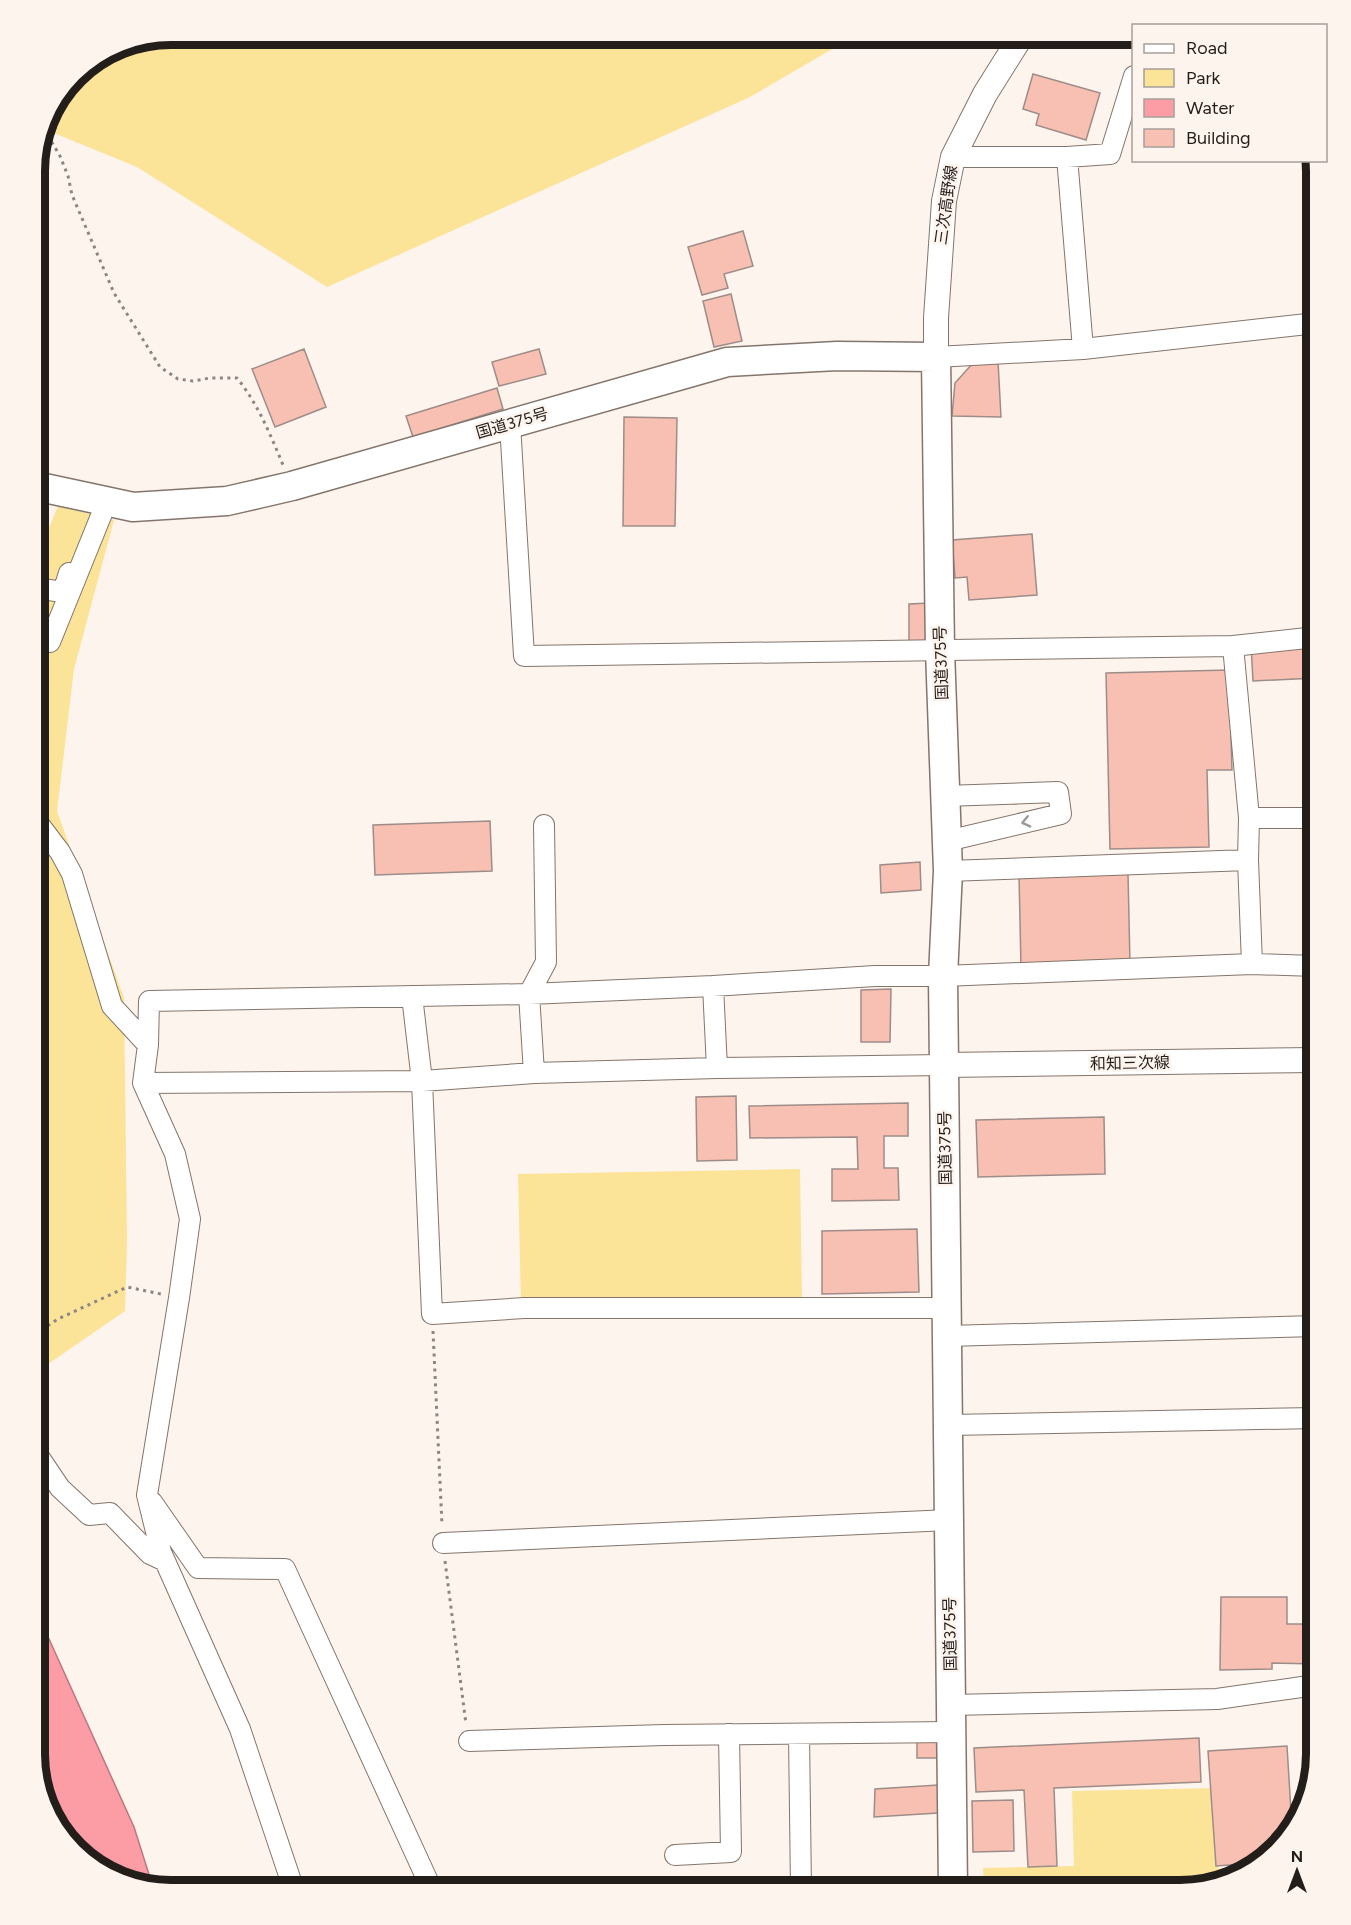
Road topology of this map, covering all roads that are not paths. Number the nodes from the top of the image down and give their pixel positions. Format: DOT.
graph roads {
  1 [pos="1016,45"];
  2 [pos="1132,82"];
  3 [pos="953,157"];
  4 [pos="1067,158"];
  5 [pos="1306,324"];
  6 [pos="1083,349"];
  7 [pos="936,357"];
  8 [pos="510,424"];
  9 [pos="45,488"];
  10 [pos="100,500"];
  11 [pos="45,589"];
  12 [pos="1306,638"];
  13 [pos="45,640"];
  14 [pos="1233,646"];
  15 [pos="940,650"];
  16 [pos="945,796"];
  17 [pos="1249,818"];
  18 [pos="1306,818"];
  19 [pos="544,825"];
  20 [pos="45,832"];
  21 [pos="946,842"];
  22 [pos="1248,860"];
  23 [pos="948,871"];
  24 [pos="1252,964"];
  25 [pos="1306,966"];
  26 [pos="943,976"];
  27 [pos="713,986"];
  28 [pos="529,994"];
  29 [pos="412,996"];
  30 [pos="148,1045"];
  31 [pos="1306,1060"];
  32 [pos="944,1065"];
  33 [pos="717,1068"];
  34 [pos="534,1073"];
  35 [pos="422,1081"];
  36 [pos="143,1083"];
  37 [pos="947,1322"];
  38 [pos="1306,1326"];
  39 [pos="1306,1418"];
  40 [pos="948,1425"];
  41 [pos="45,1467"];
  42 [pos="147,1495"];
  43 [pos="949,1520"];
  44 [pos="443,1544"];
  45 [pos="165,1561"];
  46 [pos="1306,1687"];
  47 [pos="951,1719"];
  48 [pos="729,1734"];
  49 [pos="799,1734"];
  50 [pos="469,1741"];
  51 [pos="675,1854"];
  52 [pos="291,1880"];
  53 [pos="427,1880"];
  54 [pos="801,1880"];
  55 [pos="953,1880"];
  1 -- 3 [label="main road, 三次高野線"];
  2 -- 4 [label="street"];
  3 -- 4 [label="street"];
  3 -- 7 [label="main road, 三次高野線"];
  4 -- 6 [label="street"];
  5 -- 6 [label="street"];
  6 -- 7 [label="street"];
  7 -- 8 [label="highway, 国道375号"];
  7 -- 15 [label="highway, 国道375号"];
  8 -- 10 [label="highway, 国道375号"];
  8 -- 15 [label="street"];
  9 -- 10 [label="highway, 国道375号"];
  10 -- 11 [label="street"];
  10 -- 13 [label="street"];
  12 -- 14 [label="street"];
  14 -- 15 [label="street"];
  14 -- 17 [label="street"];
  15 -- 16 [label="highway, 国道375号"];
  16 -- 21 [label="highway, 国道375号"];
  16 -- 21 [label="street, one-way"];
  17 -- 18 [label="street"];
  17 -- 22 [label="street"];
  19 -- 28 [label="street"];
  20 -- 30 [label="street"];
  21 -- 23 [label="highway, 国道375号"];
  22 -- 23 [label="street"];
  22 -- 24 [label="street"];
  23 -- 26 [label="highway, 国道375号"];
  24 -- 25 [label="street"];
  24 -- 26 [label="street"];
  26 -- 27 [label="street"];
  26 -- 32 [label="highway, 国道375号"];
  27 -- 28 [label="street"];
  27 -- 33 [label="street"];
  28 -- 29 [label="street"];
  28 -- 34 [label="street"];
  29 -- 30 [label="street"];
  29 -- 35 [label="street"];
  30 -- 36 [label="street"];
  31 -- 32 [label="main road, 和知三次線"];
  32 -- 33 [label="street"];
  32 -- 37 [label="highway, 国道375号"];
  33 -- 34 [label="street"];
  34 -- 35 [label="street"];
  35 -- 36 [label="street"];
  35 -- 37 [label="street"];
  36 -- 42 [label="street"];
  37 -- 38 [label="street"];
  37 -- 40 [label="highway, 国道375号"];
  39 -- 40 [label="street"];
  40 -- 43 [label="highway, 国道375号"];
  41 -- 45 [label="street"];
  42 -- 45 [label="street"];
  42 -- 53 [label="street"];
  43 -- 44 [label="street"];
  43 -- 47 [label="highway, 国道375号"];
  45 -- 52 [label="street"];
  46 -- 47 [label="street"];
  47 -- 49 [label="street"];
  47 -- 55 [label="highway, 国道375号"];
  48 -- 49 [label="street"];
  48 -- 50 [label="street"];
  48 -- 51 [label="street"];
  49 -- 54 [label="street"];
}
